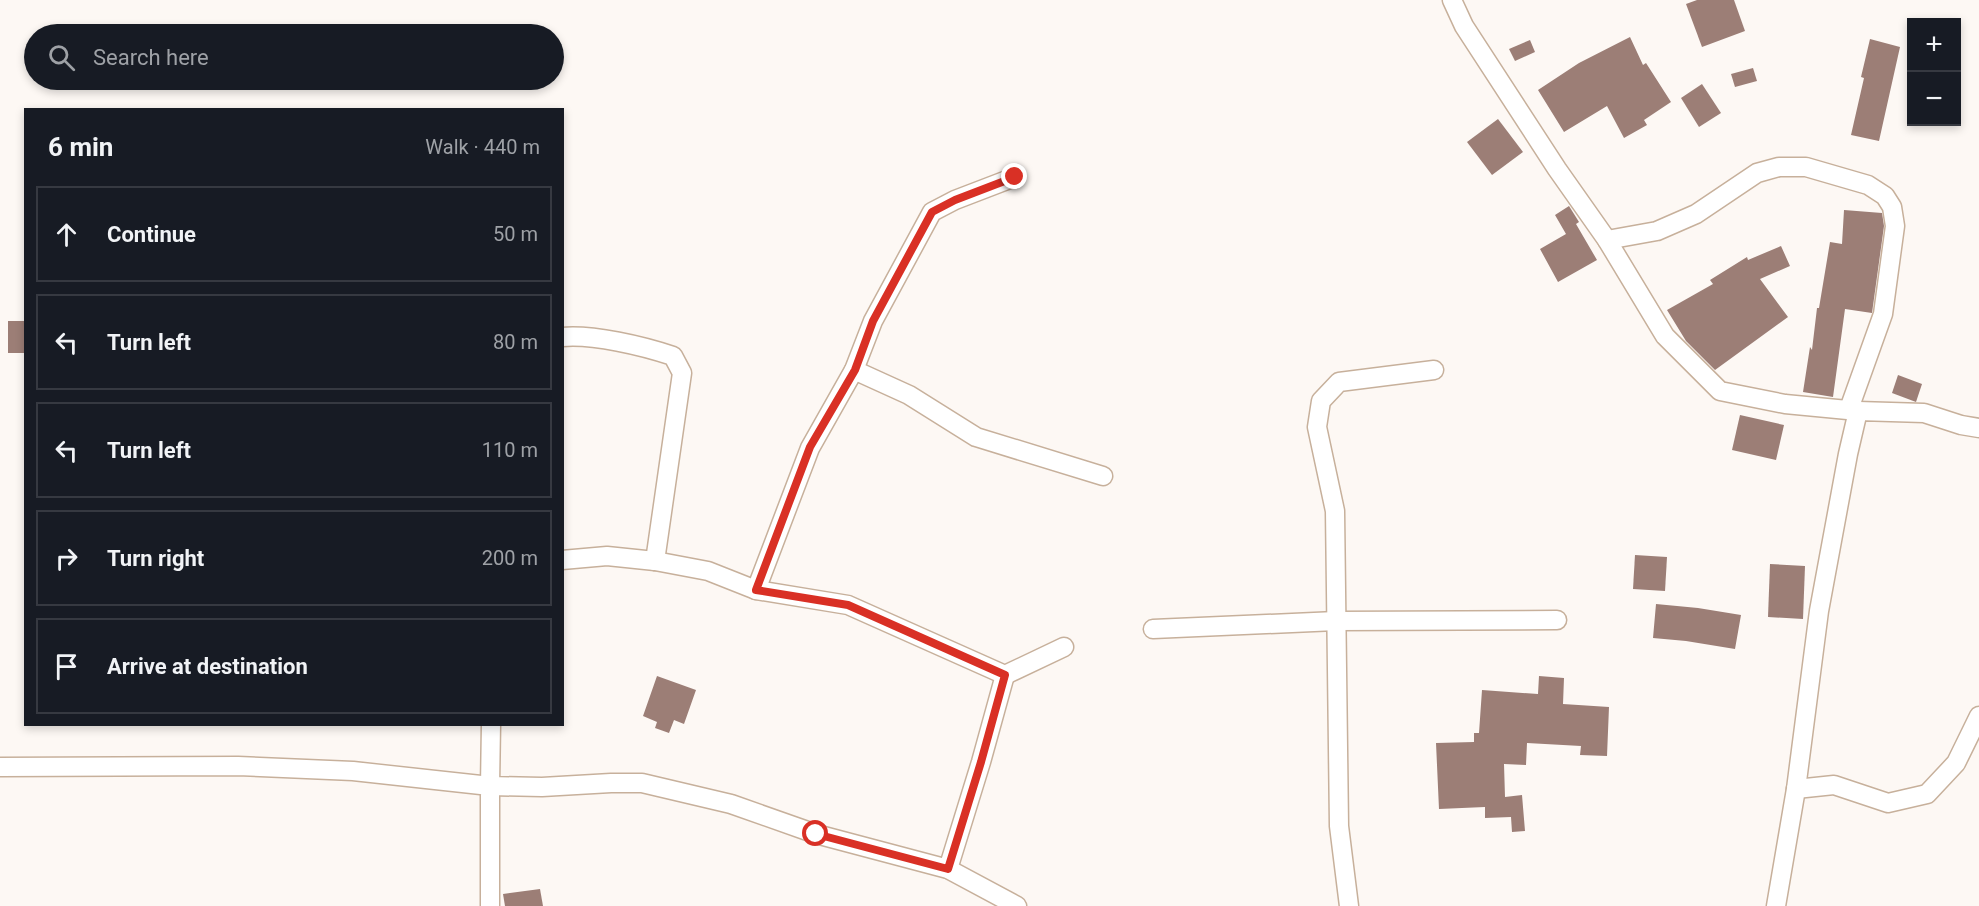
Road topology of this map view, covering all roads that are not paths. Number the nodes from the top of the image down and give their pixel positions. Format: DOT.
graph roads {
  1 [pos="1452,0"];
  2 [pos="1015,177"];
  3 [pos="1607,240"];
  4 [pos="564,338"];
  5 [pos="855,370"];
  6 [pos="1434,370"];
  7 [pos="1854,410"];
  8 [pos="1979,428"];
  9 [pos="1103,476"];
  10 [pos="564,560"];
  11 [pos="655,561"];
  12 [pos="756,590"];
  13 [pos="1557,620"];
  14 [pos="1336,621"];
  15 [pos="1153,630"];
  16 [pos="1064,647"];
  17 [pos="1005,675"];
  18 [pos="1979,716"];
  19 [pos="491,726"];
  20 [pos="0,767"];
  21 [pos="490,786"];
  22 [pos="1796,789"];
  23 [pos="948,869"];
  24 [pos="490,906"];
  25 [pos="1017,906"];
  26 [pos="1349,906"];
  27 [pos="1776,906"];
  1 -- 3 [label="street"];
  2 -- 5 [label="street"];
  3 -- 7 [label="street"];
  3 -- 7 [label="street"];
  4 -- 11 [label="street"];
  5 -- 9 [label="street"];
  5 -- 12 [label="street"];
  6 -- 14 [label="street"];
  7 -- 8 [label="street"];
  7 -- 22 [label="street"];
  10 -- 11 [label="street"];
  11 -- 12 [label="street"];
  12 -- 17 [label="street"];
  13 -- 14 [label="street"];
  14 -- 15 [label="street"];
  14 -- 26 [label="street"];
  16 -- 17 [label="street"];
  17 -- 23 [label="street"];
  18 -- 22 [label="street"];
  19 -- 21 [label="street"];
  20 -- 21 [label="street"];
  21 -- 23 [label="street"];
  21 -- 24 [label="street"];
  22 -- 27 [label="street"];
  23 -- 25 [label="street"];
}
